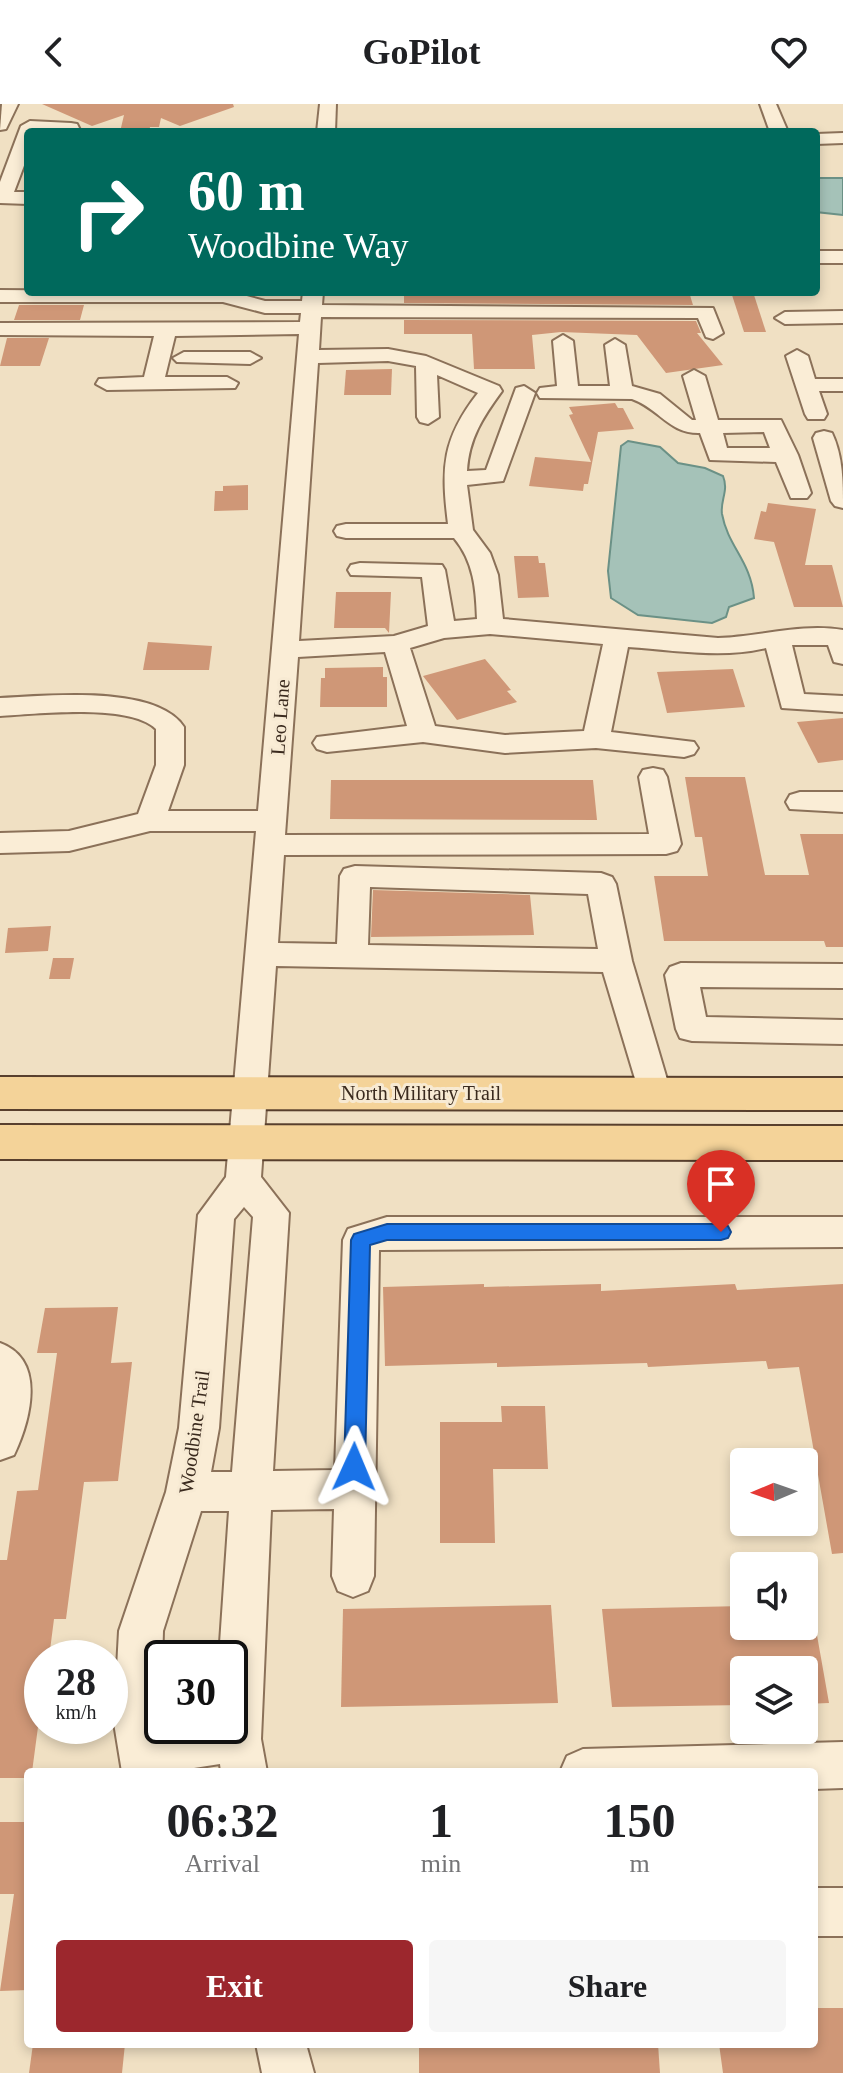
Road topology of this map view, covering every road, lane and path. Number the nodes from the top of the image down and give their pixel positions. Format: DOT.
graph roads {
  1 [pos="10,104"];
  2 [pos="328,104"];
  3 [pos="768,104"];
  4 [pos="0,125"];
  5 [pos="30,127"];
  6 [pos="71,128"];
  7 [pos="326,128"];
  8 [pos="777,128"];
  9 [pos="843,138"];
  10 [pos="820,139"];
  11 [pos="24,142"];
  12 [pos="2,198"];
  13 [pos="24,198"];
  14 [pos="820,257"];
  15 [pos="843,257"];
  16 [pos="0,296"];
  17 [pos="704,302"];
  18 [pos="312,309"];
  19 [pos="843,317"];
  20 [pos="0,329"];
  21 [pos="177,330"];
  22 [pos="713,333"];
  23 [pos="563,341"];
  24 [pos="615,345"];
  25 [pos="308,357"];
  26 [pos="184,358"];
  27 [pos="250,358"];
  28 [pos="426,362"];
  29 [pos="694,376"];
  30 [pos="227,383"];
  31 [pos="107,384"];
  32 [pos="153,384"];
  33 [pos="177,384"];
  34 [pos="806,385"];
  35 [pos="843,385"];
  36 [pos="491,391"];
  37 [pos="568,392"];
  38 [pos="524,393"];
  39 [pos="622,393"];
  40 [pos="816,414"];
  41 [pos="428,417"];
  42 [pos="708,426"];
  43 [pos="824,438"];
  44 [pos="838,469"];
  45 [pos="454,479"];
  46 [pos="799,493"];
  47 [pos="843,501"];
  48 [pos="346,531"];
  49 [pos="461,531"];
  50 [pos="486,569"];
  51 [pos="360,570"];
  52 [pos="433,570"];
  53 [pos="490,626"];
  54 [pos="442,630"];
  55 [pos="777,637"];
  56 [pos="617,638"];
  57 [pos="396,644"];
  58 [pos="286,650"];
  59 [pos="843,656"];
  60 [pos="843,704"];
  61 [pos="0,707"];
  62 [pos="423,733"];
  63 [pos="596,739"];
  64 [pos="327,743"];
  65 [pos="684,748"];
  66 [pos="653,777"];
  67 [pos="800,802"];
  68 [pos="843,802"];
  69 [pos="150,821"];
  70 [pos="271,833"];
  71 [pos="0,843"];
  72 [pos="262,954"];
  73 [pos="352,955"];
  74 [pos="616,961"];
  75 [pos="843,976"];
  76 [pos="843,1032"];
  77 [pos="251,1092"];
  78 [pos="0,1093"];
  79 [pos="654,1093"];
  80 [pos="843,1094"];
  81 [pos="843,1125"];
  82 [pos="0,1142"];
  83 [pos="603,1142"];
  84 [pos="843,1143"];
  85 [pos="245,1161"];
  86 [pos="843,1232"];
  87 [pos="0,1360"];
  88 [pos="0,1442"];
  89 [pos="354,1489"];
  90 [pos="250,1490"];
  91 [pos="187,1492"];
  92 [pos="353,1576"];
  93 [pos="241,1755"];
  94 [pos="142,1763"];
  95 [pos="843,1765"];
  96 [pos="732,1768"];
  97 [pos="818,1912"];
  98 [pos="843,1912"];
  99 [pos="282,2048"];
  100 [pos="288,2073"];
  1 -- 4 [label="street"];
  2 -- 7 [label="street"];
  3 -- 8 [label="street"];
  5 -- 6 [label="street"];
  9 -- 10 [label="street"];
  11 -- 12 [label="street"];
  12 -- 13 [label="street"];
  14 -- 15 [label="street"];
  16 -- 18 [label="street"];
  17 -- 18 [label="street"];
  17 -- 22 [label="street"];
  18 -- 21 [label="street"];
  18 -- 25 [label="street, Leo Lane"];
  19 -- 34 [label="street"];
  20 -- 21 [label="street"];
  21 -- 26 [label="street"];
  21 -- 32 [label="street"];
  23 -- 37 [label="street"];
  24 -- 39 [label="street"];
  25 -- 28 [label="street"];
  25 -- 58 [label="street, Leo Lane"];
  26 -- 27 [label="street"];
  26 -- 33 [label="street"];
  28 -- 36 [label="street"];
  28 -- 41 [label="street"];
  29 -- 42 [label="street"];
  30 -- 33 [label="street"];
  31 -- 32 [label="street"];
  32 -- 33 [label="street"];
  34 -- 35 [label="street"];
  34 -- 40 [label="street"];
  36 -- 38 [label="street"];
  36 -- 45 [label="street"];
  37 -- 38 [label="street"];
  37 -- 39 [label="street"];
  38 -- 45 [label="street"];
  39 -- 42 [label="street"];
  42 -- 46 [label="street"];
  43 -- 44 [label="street"];
  44 -- 47 [label="street"];
  45 -- 49 [label="street"];
  48 -- 49 [label="street"];
  49 -- 50 [label="street"];
  50 -- 52 [label="street"];
  50 -- 53 [label="street"];
  51 -- 52 [label="street"];
  52 -- 54 [label="street"];
  53 -- 54 [label="street"];
  53 -- 56 [label="street"];
  54 -- 57 [label="street"];
  55 -- 56 [label="street"];
  55 -- 59 [label="street"];
  55 -- 60 [label="street"];
  56 -- 63 [label="street"];
  57 -- 58 [label="street"];
  57 -- 62 [label="street"];
  58 -- 70 [label="street, Leo Lane"];
  61 -- 69 [label="street"];
  62 -- 63 [label="street"];
  62 -- 64 [label="street"];
  63 -- 65 [label="street"];
  66 -- 70 [label="street"];
  67 -- 68 [label="street"];
  69 -- 70 [label="street"];
  69 -- 71 [label="street"];
  70 -- 72 [label="street, Leo Lane"];
  72 -- 73 [label="street"];
  72 -- 77 [label="street, Leo Lane"];
  73 -- 74 [label="street"];
  73 -- 74 [label="street"];
  74 -- 79 [label="street"];
  75 -- 76 [label="street"];
  77 -- 78 [label="main road, North Military Trail"];
  77 -- 79 [label="main road, North Military Trail"];
  77 -- 85 [label="street, Leo Lane"];
  79 -- 80 [label="main road, North Military Trail"];
  81 -- 83 [label="main road"];
  82 -- 85 [label="main road"];
  83 -- 84 [label="main road"];
  83 -- 85 [label="main road"];
  85 -- 90 [label="street"];
  85 -- 91 [label="street, Woodbine Trail"];
  86 -- 89 [label="street"];
  87 -- 88 [label="street"];
  89 -- 90 [label="street"];
  89 -- 92 [label="street"];
  90 -- 91 [label="street"];
  90 -- 93 [label="street"];
  91 -- 94 [label="street, Woodbine Trail"];
  93 -- 94 [label="street"];
  95 -- 96 [label="street"];
  97 -- 98 [label="street"];
  99 -- 100 [label="street"];
}
